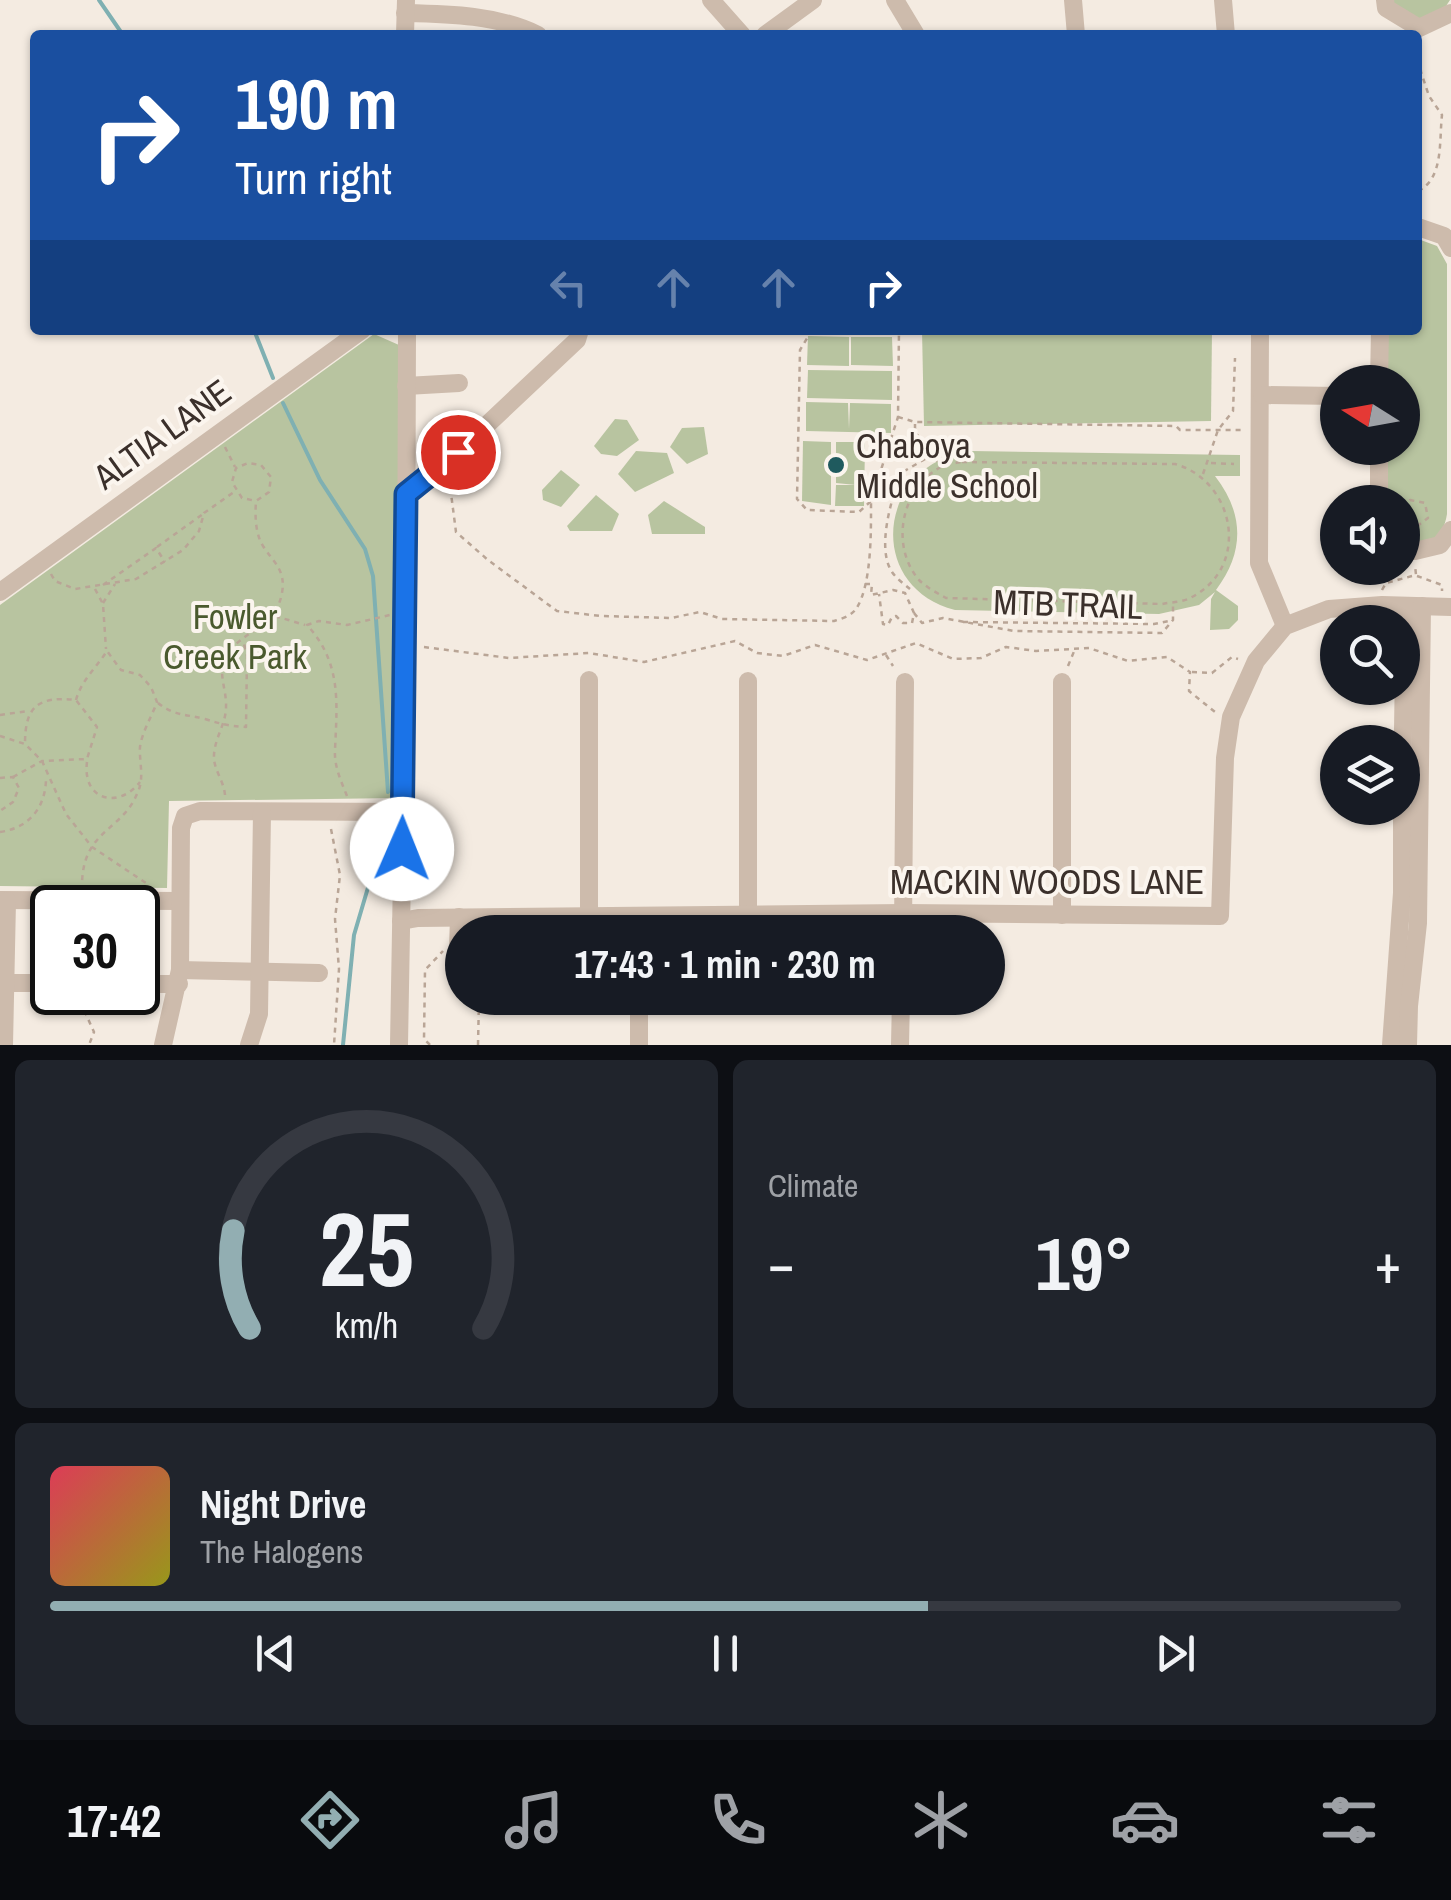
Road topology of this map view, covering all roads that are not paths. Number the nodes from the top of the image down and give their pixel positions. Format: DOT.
graph roads {
  1 [pos="711,0"];
  2 [pos="813,0"];
  3 [pos="895,0"];
  4 [pos="1073,0"];
  5 [pos="1223,0"];
  6 [pos="1385,0"];
  7 [pos="406,7"];
  8 [pos="1451,13"];
  9 [pos="529,30"];
  10 [pos="738,30"];
  11 [pos="772,30"];
  12 [pos="913,30"];
  13 [pos="1076,30"];
  14 [pos="1226,30"];
  15 [pos="1422,228"];
  16 [pos="1451,248"];
  17 [pos="355,335"];
  18 [pos="402,335"];
  19 [pos="578,335"];
  20 [pos="1260,335"];
  21 [pos="1380,335"];
  22 [pos="1379,365"];
  23 [pos="459,383"];
  24 [pos="406,386"];
  25 [pos="1262,395"];
  26 [pos="1320,396"];
  27 [pos="406,494"];
  28 [pos="1451,530"];
  29 [pos="1420,549"];
  30 [pos="0,592"];
  31 [pos="1446,599"];
  32 [pos="1418,605"];
  33 [pos="1320,613"];
  34 [pos="1285,626"];
  35 [pos="589,670"];
  36 [pos="751,673"];
  37 [pos="899,674"];
  38 [pos="1065,674"];
  39 [pos="1415,705"];
  40 [pos="262,812"];
  41 [pos="404,812"];
  42 [pos="1402,825"];
  43 [pos="4,900"];
  44 [pos="180,901"];
  45 [pos="904,913"];
  46 [pos="589,915"];
  47 [pos="748,915"];
  48 [pos="826,915"];
  49 [pos="1062,916"];
  50 [pos="445,917"];
  51 [pos="401,922"];
  52 [pos="260,972"];
  53 [pos="320,973"];
  54 [pos="180,977"];
  55 [pos="160,980"];
  56 [pos="5,983"];
  57 [pos="30,983"];
  58 [pos="639,1015"];
  59 [pos="901,1015"];
  60 [pos="4,1045"];
  61 [pos="163,1045"];
  62 [pos="249,1045"];
  63 [pos="399,1045"];
  64 [pos="638,1045"];
  65 [pos="900,1045"];
  66 [pos="1391,1045"];
  67 [pos="1408,1045"];
  1 -- 10 [label="street"];
  2 -- 11 [label="street"];
  3 -- 12 [label="street"];
  4 -- 13 [label="street"];
  5 -- 14 [label="street"];
  6 -- 8 [label="street"];
  7 -- 9 [label="street"];
  15 -- 16 [label="street"];
  17 -- 30 [label="street, ALTIA LANE"];
  18 -- 24 [label="street"];
  19 -- 27 [label="street"];
  20 -- 25 [label="street"];
  21 -- 22 [label="street"];
  23 -- 24 [label="street"];
  24 -- 27 [label="street"];
  25 -- 26 [label="street"];
  25 -- 34 [label="street"];
  27 -- 41 [label="street"];
  28 -- 29 [label="street"];
  31 -- 32 [label="street"];
  33 -- 34 [label="street"];
  34 -- 49 [label="street, MACKIN WOODS LANE"];
  35 -- 46 [label="street"];
  36 -- 47 [label="street"];
  37 -- 45 [label="street"];
  38 -- 49 [label="street"];
  39 -- 67 [label="street"];
  40 -- 41 [label="street"];
  40 -- 44 [label="street"];
  40 -- 52 [label="street"];
  41 -- 51 [label="street"];
  42 -- 66 [label="street"];
  43 -- 44 [label="street"];
  43 -- 56 [label="street"];
  44 -- 54 [label="street"];
  45 -- 48 [label="street, MACKIN WOODS LANE"];
  45 -- 49 [label="street, MACKIN WOODS LANE"];
  50 -- 51 [label="street, MACKIN WOODS LANE"];
  51 -- 63 [label="street"];
  52 -- 53 [label="street"];
  52 -- 54 [label="street"];
  52 -- 62 [label="street"];
  54 -- 55 [label="street"];
  54 -- 61 [label="street"];
  56 -- 57 [label="street"];
  56 -- 60 [label="street"];
  58 -- 64 [label="street"];
  59 -- 65 [label="street"];
}
